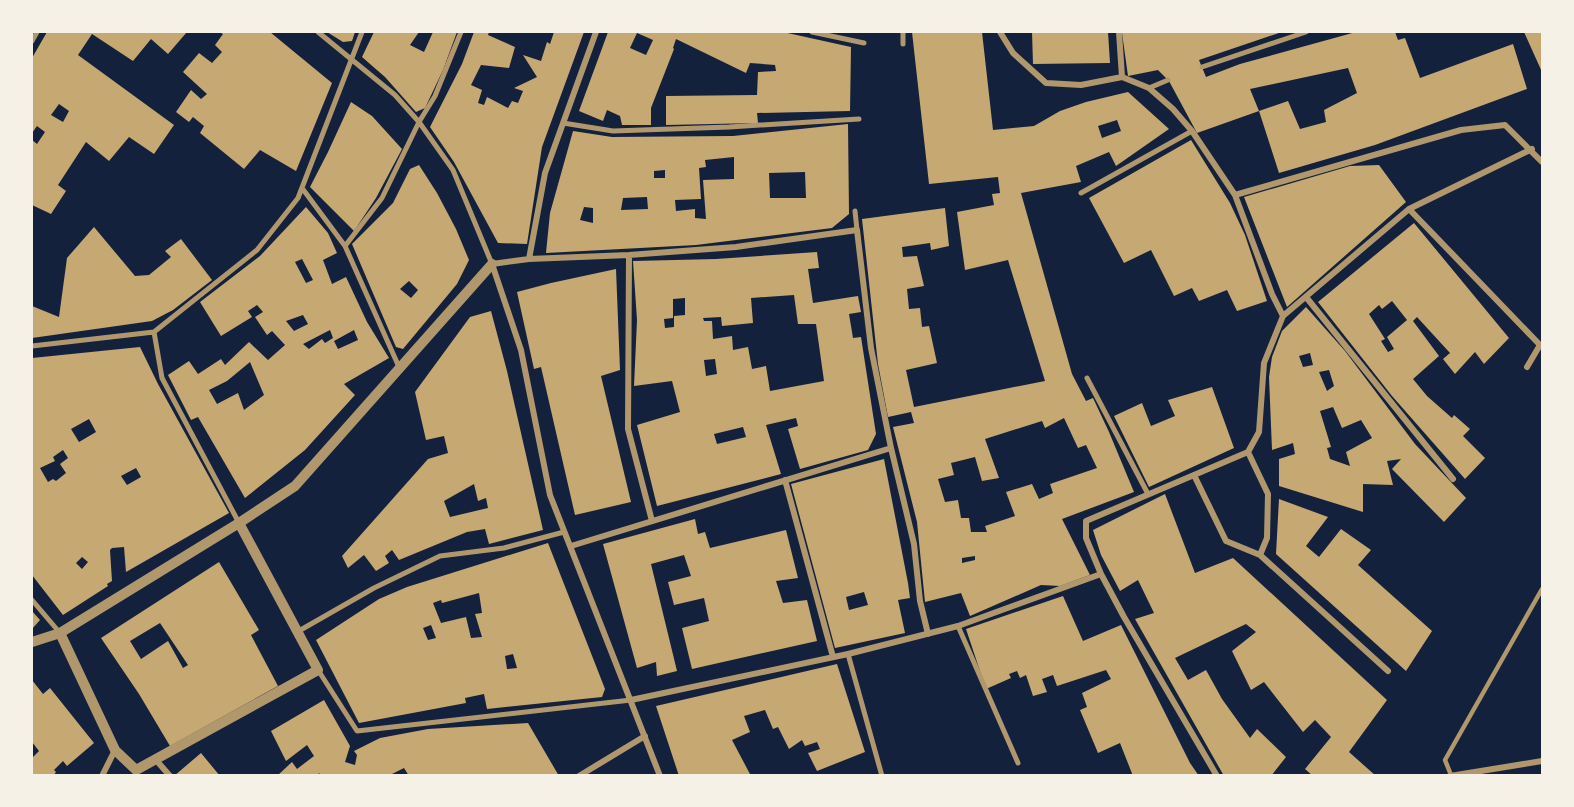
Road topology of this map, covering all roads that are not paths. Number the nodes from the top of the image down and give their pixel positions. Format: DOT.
graph roads {
  1 [pos="37,32"];
  2 [pos="318,32"];
  3 [pos="362,32"];
  4 [pos="461,32"];
  5 [pos="596,32"];
  6 [pos="812,32"];
  7 [pos="903,32"];
  8 [pos="1000,32"];
  9 [pos="1119,32"];
  10 [pos="1306,32"];
  11 [pos="32,40"];
  12 [pos="864,43"];
  13 [pos="903,44"];
  14 [pos="352,59"];
  15 [pos="1202,67"];
  16 [pos="1122,77"];
  17 [pos="1168,80"];
  18 [pos="1149,88"];
  19 [pos="860,119"];
  20 [pos="419,123"];
  21 [pos="563,123"];
  22 [pos="1192,131"];
  23 [pos="1532,149"];
  24 [pos="1542,162"];
  25 [pos="302,188"];
  26 [pos="1081,193"];
  27 [pos="1235,195"];
  28 [pos="1409,209"];
  29 [pos="855,211"];
  30 [pos="857,230"];
  31 [pos="345,246"];
  32 [pos="628,255"];
  33 [pos="529,259"];
  34 [pos="492,264"];
  35 [pos="1306,297"];
  36 [pos="1283,316"];
  37 [pos="154,332"];
  38 [pos="32,346"];
  39 [pos="1527,367"];
  40 [pos="400,368"];
  41 [pos="1087,378"];
  42 [pos="891,448"];
  43 [pos="1248,452"];
  44 [pos="1194,475"];
  45 [pos="1454,479"];
  46 [pos="785,480"];
  47 [pos="1148,494"];
  48 [pos="652,521"];
  49 [pos="239,523"];
  50 [pos="564,532"];
  51 [pos="570,546"];
  52 [pos="1260,555"];
  53 [pos="1101,574"];
  54 [pos="1542,589"];
  55 [pos="32,600"];
  56 [pos="958,626"];
  57 [pos="297,632"];
  58 [pos="60,633"];
  59 [pos="928,634"];
  60 [pos="32,642"];
  61 [pos="848,654"];
  62 [pos="833,657"];
  63 [pos="318,670"];
  64 [pos="1388,671"];
  65 [pos="631,700"];
  66 [pos="645,736"];
  67 [pos="115,750"];
  68 [pos="156,759"];
  69 [pos="1540,760"];
  70 [pos="1018,763"];
  71 [pos="137,773"];
  72 [pos="589,773"];
  73 [pos="1450,775"];
  74 [pos="102,776"];
  75 [pos="170,776"];
  76 [pos="579,776"];
  77 [pos="660,776"];
  78 [pos="882,776"];
  79 [pos="1217,776"];
  1 -- 11 [label="street"];
  2 -- 14 [label="street"];
  3 -- 14 [label="street"];
  4 -- 20 [label="street"];
  5 -- 21 [label="street"];
  6 -- 12 [label="street"];
  7 -- 13 [label="street"];
  8 -- 16 [label="street"];
  9 -- 16 [label="street"];
  10 -- 15 [label="street"];
  14 -- 20 [label="street"];
  14 -- 25 [label="street"];
  16 -- 18 [label="street"];
  17 -- 18 [label="street"];
  18 -- 22 [label="street"];
  19 -- 21 [label="street"];
  20 -- 31 [label="street"];
  20 -- 34 [label="street"];
  21 -- 33 [label="street"];
  22 -- 26 [label="street"];
  22 -- 27 [label="street"];
  23 -- 24 [label="street"];
  23 -- 27 [label="street"];
  23 -- 28 [label="street"];
  25 -- 31 [label="street"];
  25 -- 37 [label="street"];
  27 -- 36 [label="street"];
  28 -- 35 [label="street"];
  28 -- 39 [label="street"];
  29 -- 30 [label="street"];
  30 -- 32 [label="street"];
  30 -- 42 [label="street"];
  31 -- 40 [label="street"];
  32 -- 33 [label="street"];
  32 -- 48 [label="street"];
  33 -- 34 [label="street"];
  34 -- 40 [label="street"];
  34 -- 50 [label="street"];
  35 -- 36 [label="street"];
  35 -- 45 [label="street"];
  36 -- 43 [label="street"];
  37 -- 38 [label="street"];
  37 -- 49 [label="street"];
  40 -- 49 [label="street"];
  41 -- 47 [label="street"];
  42 -- 46 [label="street"];
  42 -- 59 [label="street"];
  43 -- 44 [label="street"];
  43 -- 52 [label="street"];
  44 -- 47 [label="street"];
  44 -- 52 [label="street"];
  46 -- 48 [label="street"];
  46 -- 62 [label="street"];
  47 -- 53 [label="street"];
  48 -- 51 [label="street"];
  49 -- 57 [label="street"];
  49 -- 58 [label="street"];
  50 -- 51 [label="street"];
  50 -- 57 [label="street"];
  51 -- 65 [label="street"];
  52 -- 64 [label="street"];
  53 -- 56 [label="street"];
  53 -- 79 [label="street"];
  54 -- 73 [label="lane"];
  55 -- 58 [label="street"];
  56 -- 59 [label="street"];
  56 -- 70 [label="street"];
  57 -- 63 [label="street"];
  58 -- 60 [label="street"];
  58 -- 67 [label="street"];
  59 -- 61 [label="street"];
  61 -- 62 [label="street"];
  61 -- 78 [label="street"];
  62 -- 65 [label="street"];
  63 -- 65 [label="street"];
  63 -- 68 [label="street"];
  65 -- 66 [label="street"];
  66 -- 72 [label="street"];
  66 -- 77 [label="street"];
  67 -- 71 [label="street"];
  67 -- 74 [label="street"];
  68 -- 71 [label="street"];
  68 -- 75 [label="street"];
  69 -- 73 [label="street"];
  72 -- 76 [label="street"];
}
